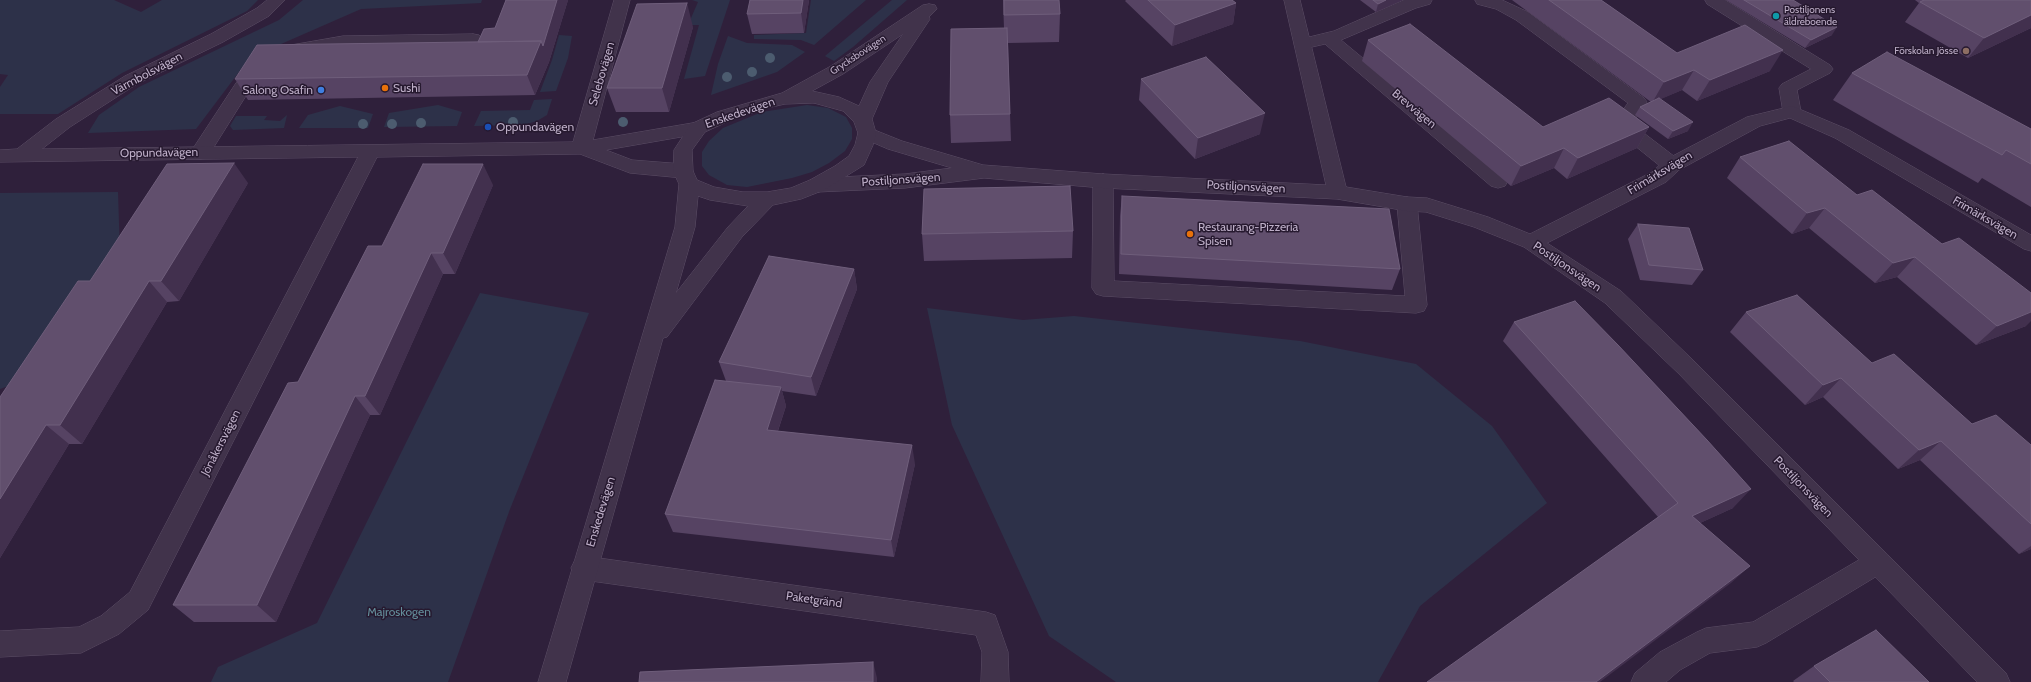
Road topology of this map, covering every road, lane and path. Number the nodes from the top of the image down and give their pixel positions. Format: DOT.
graph roads {
  1 [pos="277,0"];
  2 [pos="622,0"];
  3 [pos="1292,0"];
  4 [pos="1424,0"];
  5 [pos="1483,0"];
  6 [pos="1713,0"];
  7 [pos="932,5"];
  8 [pos="1328,38"];
  9 [pos="473,39"];
  10 [pos="1303,44"];
  11 [pos="785,98"];
  12 [pos="1792,112"];
  13 [pos="865,126"];
  14 [pos="698,128"];
  15 [pos="581,148"];
  16 [pos="371,150"];
  17 [pos="200,152"];
  18 [pos="22,155"];
  19 [pos="0,156"];
  20 [pos="1672,165"];
  21 [pos="984,172"];
  22 [pos="686,178"];
  23 [pos="1103,181"];
  24 [pos="1498,181"];
  25 [pos="817,185"];
  26 [pos="1337,192"];
  27 [pos="767,199"];
  28 [pos="1407,204"];
  29 [pos="1531,242"];
  30 [pos="2031,244"];
  31 [pos="651,342"];
  32 [pos="1878,562"];
  33 [pos="584,568"];
  34 [pos="0,644"];
  35 [pos="552,682"];
  36 [pos="995,682"];
  37 [pos="1645,682"];
  38 [pos="1996,682"];
  1 -- 18 [label="street, Värmbolsvägen"];
  2 -- 15 [label="street, Selebovägen"];
  3 -- 10 [label="street"];
  4 -- 8 [label="street"];
  5 -- 20 [label="street"];
  6 -- 12 [label="street"];
  7 -- 11 [label="street, Grycksbovägen"];
  7 -- 13 [label="street, Grycksbovägen"];
  8 -- 10 [label="street"];
  8 -- 24 [label="street, Brevvägen"];
  9 -- 17 [label="street"];
  10 -- 26 [label="street"];
  11 -- 13 [label="street, Enskedevägen"];
  11 -- 14 [label="street, Enskedevägen"];
  12 -- 20 [label="street, Frimärksvägen"];
  12 -- 30 [label="street, Frimärksvägen"];
  13 -- 21 [label="street, Postiljonsvägen"];
  13 -- 25 [label="street"];
  14 -- 15 [label="street, Oppundavägen"];
  14 -- 22 [label="street, Enskedevägen"];
  15 -- 16 [label="street, Oppundavägen"];
  15 -- 22 [label="street, Oppundavägen"];
  16 -- 17 [label="street, Oppundavägen"];
  16 -- 34 [label="street, Jönåkersvägen"];
  17 -- 18 [label="street, Oppundavägen"];
  18 -- 19 [label="street, Oppundavägen"];
  20 -- 29 [label="street, Frimärksvägen"];
  21 -- 23 [label="street, Postiljonsvägen"];
  21 -- 25 [label="street, Postiljonsvägen"];
  22 -- 27 [label="street"];
  22 -- 31 [label="street, Enskedevägen"];
  23 -- 26 [label="street, Postiljonsvägen"];
  23 -- 28 [label="street"];
  25 -- 27 [label="street"];
  26 -- 28 [label="street, Postiljonsvägen"];
  27 -- 31 [label="street, Enskedevägen"];
  28 -- 29 [label="street, Postiljonsvägen"];
  29 -- 32 [label="street, Postiljonsvägen"];
  31 -- 33 [label="street, Enskedevägen"];
  32 -- 37 [label="street"];
  32 -- 38 [label="street, Postiljonsvägen"];
  33 -- 35 [label="street, Enskedevägen"];
  33 -- 36 [label="street, Paketgränd"];
}
